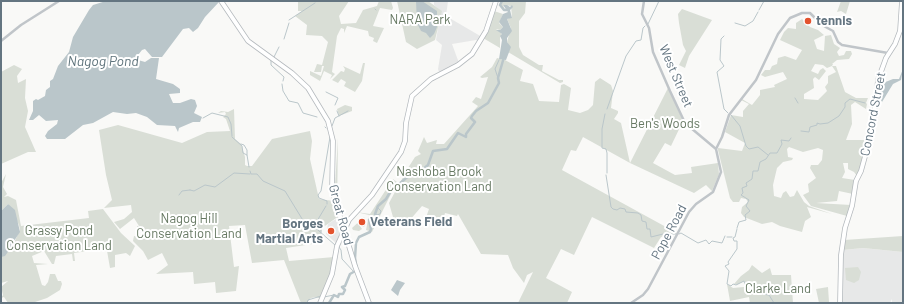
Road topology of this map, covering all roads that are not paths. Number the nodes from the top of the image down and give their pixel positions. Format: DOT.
graph roads {
  1 [pos="58,1"];
  2 [pos="220,1"];
  3 [pos="496,1"];
  4 [pos="644,1"];
  5 [pos="902,1"];
  6 [pos="1,41"];
  7 [pos="888,53"];
  8 [pos="716,150"];
  9 [pos="344,227"];
  10 [pos="344,237"];
  11 [pos="320,303"];
  12 [pos="369,303"];
  13 [pos="631,303"];
  14 [pos="840,303"];
  1 -- 6 [label="street"];
  2 -- 9 [label="main road, Great Road"];
  3 -- 9 [label="main road"];
  4 -- 8 [label="street, West Street"];
  5 -- 7 [label="main road, Concord Street"];
  7 -- 8 [label="street"];
  7 -- 14 [label="main road, Concord Street"];
  8 -- 13 [label="street, Pope Road"];
  9 -- 10 [label="main road"];
  10 -- 11 [label="main road"];
  10 -- 12 [label="main road, Great Road"];
}
